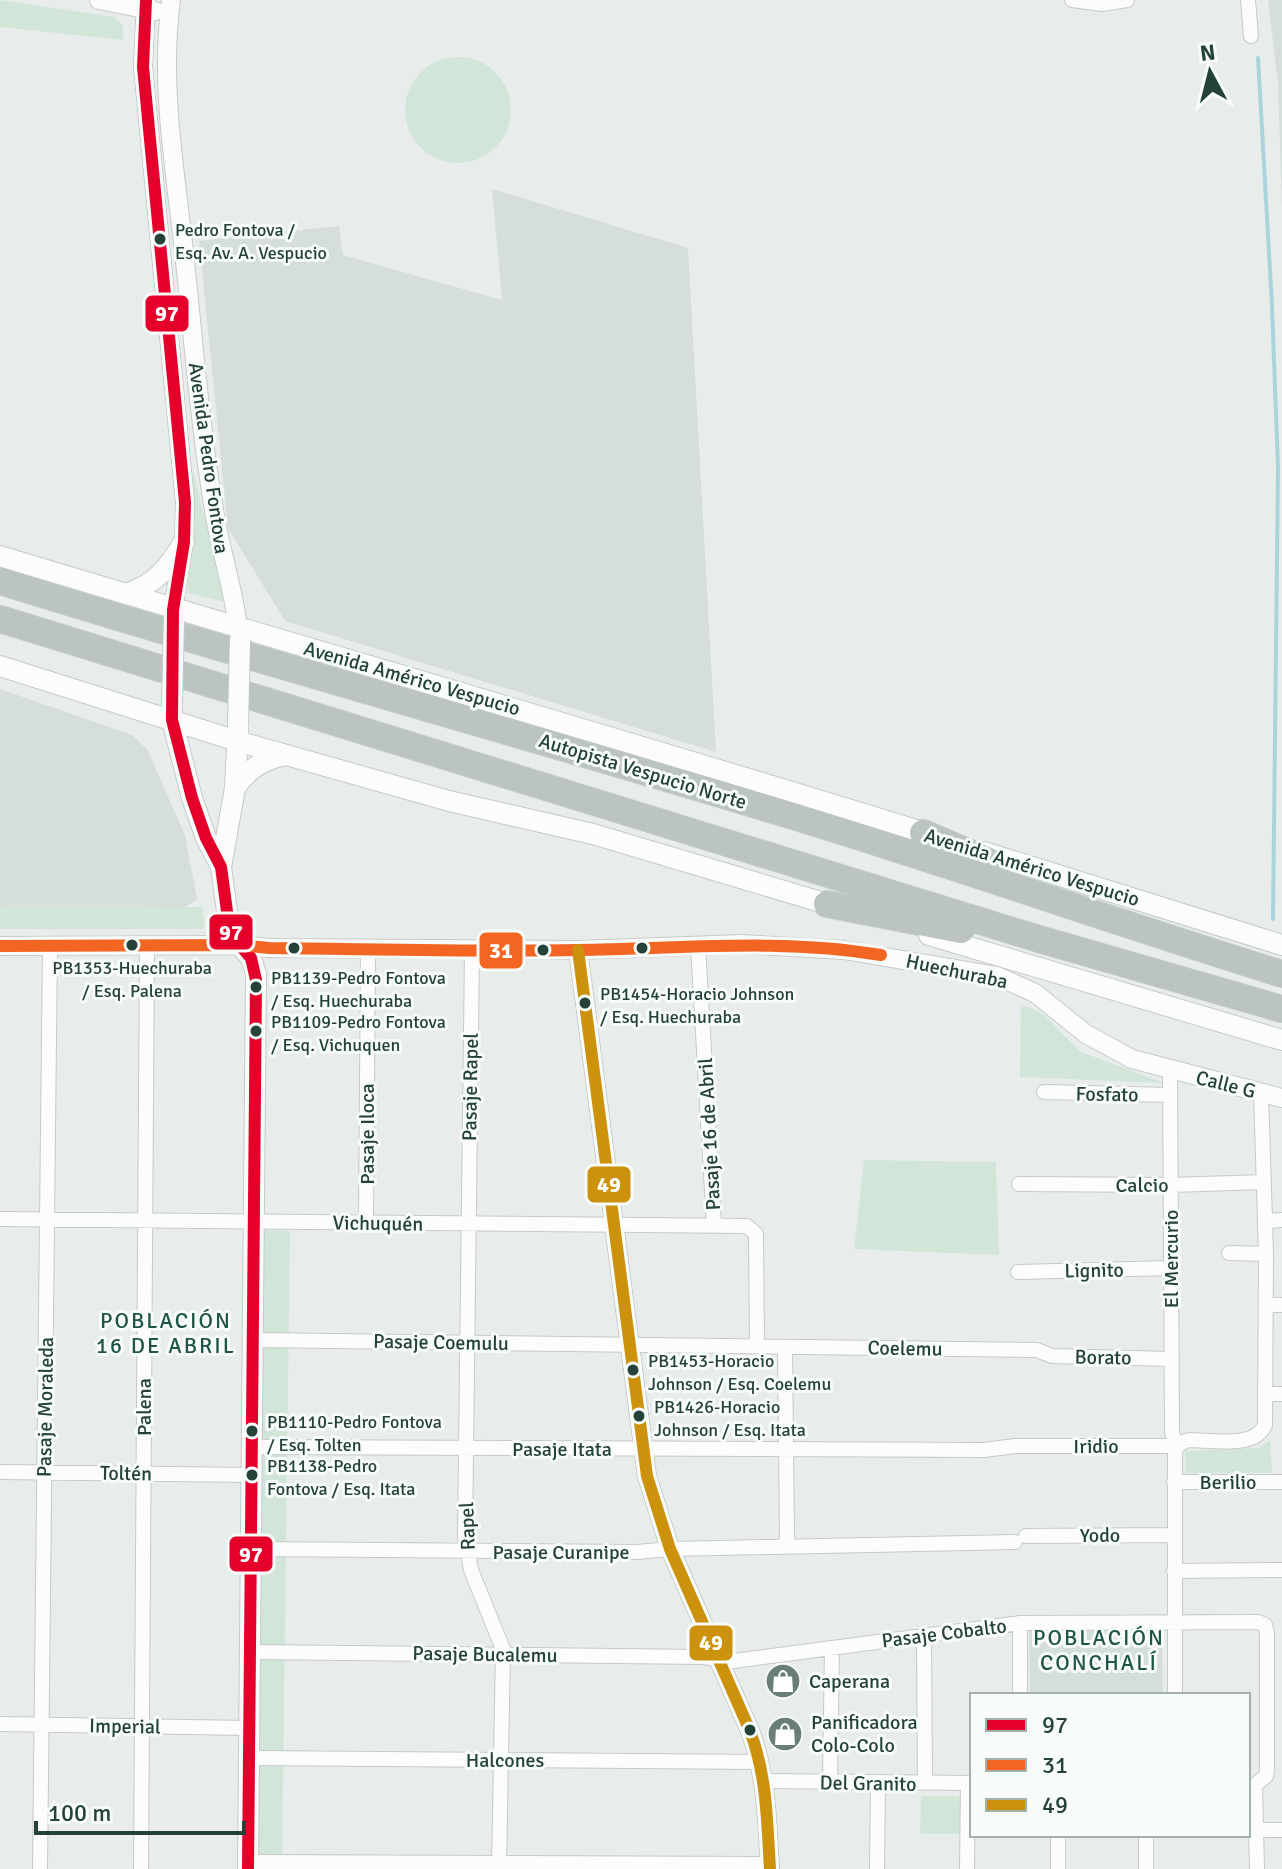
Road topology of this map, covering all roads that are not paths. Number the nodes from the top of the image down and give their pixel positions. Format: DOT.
graph roads {
  1 [pos="99,0"];
  2 [pos="1072,0"];
  3 [pos="1127,0"];
  4 [pos="1248,0"];
  5 [pos="146,4"];
  6 [pos="170,4"];
  7 [pos="1251,36"];
  8 [pos="184,542"];
  9 [pos="0,556"];
  10 [pos="0,581"];
  11 [pos="126,594"];
  12 [pos="173,616"];
  13 [pos="0,619"];
  14 [pos="239,635"];
  15 [pos="0,666"];
  16 [pos="172,712"];
  17 [pos="238,733"];
  18 [pos="288,755"];
  19 [pos="235,788"];
  20 [pos="923,833"];
  21 [pos="221,867"];
  22 [pos="827,904"];
  23 [pos="1162,937"];
  24 [pos="1039,939"];
  25 [pos="240,945"];
  26 [pos="698,945"];
  27 [pos="1282,945"];
  28 [pos="0,946"];
  29 [pos="50,946"];
  30 [pos="147,946"];
  31 [pos="368,949"];
  32 [pos="472,950"];
  33 [pos="578,950"];
  34 [pos="1282,974"];
  35 [pos="1282,1009"];
  36 [pos="1282,1040"];
  37 [pos="1170,1070"];
  38 [pos="1044,1092"];
  39 [pos="1261,1092"];
  40 [pos="1170,1095"];
  41 [pos="1282,1098"];
  42 [pos="1264,1182"];
  43 [pos="1019,1184"];
  44 [pos="1170,1185"];
  45 [pos="0,1219"];
  46 [pos="47,1219"];
  47 [pos="1282,1220"];
  48 [pos="146,1221"];
  49 [pos="1265,1221"];
  50 [pos="254,1222"];
  51 [pos="366,1223"];
  52 [pos="468,1224"];
  53 [pos="613,1225"];
  54 [pos="714,1226"];
  55 [pos="1229,1253"];
  56 [pos="1266,1254"];
  57 [pos="1171,1268"];
  58 [pos="1018,1272"];
  59 [pos="1266,1305"];
  60 [pos="1282,1305"];
  61 [pos="253,1340"];
  62 [pos="467,1342"];
  63 [pos="628,1344"];
  64 [pos="757,1346"];
  65 [pos="785,1347"];
  66 [pos="1037,1350"];
  67 [pos="1171,1359"];
  68 [pos="1265,1394"];
  69 [pos="1282,1394"];
  70 [pos="1015,1446"];
  71 [pos="1177,1446"];
  72 [pos="252,1447"];
  73 [pos="466,1448"];
  74 [pos="642,1449"];
  75 [pos="786,1450"];
  76 [pos="0,1472"];
  77 [pos="44,1473"];
  78 [pos="144,1474"];
  79 [pos="252,1475"];
  80 [pos="1174,1482"];
  81 [pos="1282,1482"];
  82 [pos="1174,1535"];
  83 [pos="1020,1539"];
  84 [pos="784,1546"];
  85 [pos="251,1549"];
  86 [pos="670,1549"];
  87 [pos="466,1551"];
  88 [pos="1282,1570"];
  89 [pos="1174,1571"];
  90 [pos="1174,1622"];
  91 [pos="1020,1623"];
  92 [pos="924,1635"];
  93 [pos="832,1648"];
  94 [pos="250,1652"];
  95 [pos="503,1655"];
  96 [pos="1275,1656"];
  97 [pos="719,1660"];
  98 [pos="1020,1693"];
  99 [pos="1175,1693"];
  100 [pos="0,1724"];
  101 [pos="42,1724"];
  102 [pos="142,1726"];
  103 [pos="250,1728"];
  104 [pos="1274,1744"];
  105 [pos="250,1758"];
  106 [pos="501,1760"];
  107 [pos="761,1762"];
  108 [pos="765,1781"];
  109 [pos="830,1782"];
  110 [pos="878,1783"];
  111 [pos="925,1783"];
  112 [pos="970,1783"];
  113 [pos="1251,1784"];
  114 [pos="1257,1830"];
  115 [pos="1282,1830"];
  116 [pos="1058,1837"];
  117 [pos="1146,1837"];
  118 [pos="248,1865"];
  119 [pos="500,1866"];
  120 [pos="770,1866"];
  121 [pos="40,1869"];
  122 [pos="141,1869"];
  123 [pos="877,1869"];
  124 [pos="967,1869"];
  125 [pos="1058,1869"];
  126 [pos="1146,1869"];
  127 [pos="1257,1869"];
  1 -- 5 [label="street"];
  2 -- 3 [label="street"];
  4 -- 7 [label="street"];
  5 -- 6 [label="street"];
  5 -- 8 [label="street, Avenida Pedro Fontova"];
  6 -- 14 [label="street, Avenida Pedro Fontova"];
  8 -- 11 [label="main road"];
  8 -- 12 [label="street, Avenida Pedro Fontova"];
  9 -- 11 [label="main road, Avenida Américo Vespucio"];
  10 -- 23 [label="highway, Autopista Vespucio Norte"];
  11 -- 12 [label="main road, Avenida Américo Vespucio"];
  12 -- 14 [label="main road, Avenida Américo Vespucio"];
  12 -- 16 [label="main road, Avenida Pedro Fontova, bridge"];
  13 -- 24 [label="highway"];
  14 -- 17 [label="main road, Avenida Pedro Fontova, bridge"];
  14 -- 20 [label="main road, Avenida Américo Vespucio"];
  15 -- 16 [label="main road"];
  16 -- 17 [label="main road"];
  16 -- 21 [label="main road, Avenida Pedro Fontova"];
  17 -- 18 [label="main road"];
  17 -- 19 [label="main road, Avenida Pedro Fontova"];
  18 -- 19 [label="main road"];
  18 -- 22 [label="main road"];
  19 -- 21 [label="main road, Avenida Pedro Fontova"];
  20 -- 23 [label="highway"];
  20 -- 27 [label="main road, Avenida Américo Vespucio"];
  21 -- 25 [label="main road, Avenida Pedro Fontova"];
  22 -- 24 [label="highway"];
  22 -- 36 [label="main road"];
  23 -- 34 [label="highway, Autopista Vespucio Norte"];
  24 -- 35 [label="highway"];
  25 -- 30 [label="street, Huechuraba"];
  25 -- 31 [label="street, Huechuraba"];
  25 -- 50 [label="main road, Avenida Pedro Fontova"];
  26 -- 33 [label="street, Huechuraba"];
  26 -- 37 [label="street, Huechuraba"];
  26 -- 54 [label="street, Pasaje 16 de Abril"];
  28 -- 29 [label="street, Huechuraba"];
  29 -- 30 [label="street, Huechuraba"];
  29 -- 46 [label="street, Pasaje Moraleda"];
  30 -- 48 [label="street, Palena"];
  31 -- 32 [label="street, Huechuraba"];
  31 -- 51 [label="street, Pasaje Iloca"];
  32 -- 33 [label="street, Huechuraba"];
  32 -- 52 [label="street, Pasaje Rapel"];
  33 -- 53 [label="street"];
  37 -- 39 [label="street, Calle G"];
  37 -- 40 [label="street, El Mercurio"];
  38 -- 40 [label="street, Fosfato"];
  39 -- 41 [label="street, Calle G"];
  39 -- 42 [label="street"];
  40 -- 44 [label="street, El Mercurio"];
  42 -- 44 [label="street, Calcio"];
  42 -- 49 [label="street"];
  43 -- 44 [label="street, Calcio"];
  44 -- 57 [label="street, El Mercurio"];
  45 -- 46 [label="street, Vichuquén"];
  46 -- 48 [label="street, Vichuquén"];
  46 -- 77 [label="street, Pasaje Moraleda"];
  47 -- 49 [label="street"];
  48 -- 50 [label="street, Vichuquén"];
  48 -- 78 [label="street, Palena"];
  49 -- 56 [label="street"];
  50 -- 51 [label="street, Vichuquén"];
  50 -- 61 [label="main road, Avenida Pedro Fontova"];
  51 -- 52 [label="street, Vichuquén"];
  52 -- 53 [label="street, Vichuquén"];
  52 -- 62 [label="street, Rapel"];
  53 -- 54 [label="street, Vichuquén"];
  53 -- 63 [label="street"];
  54 -- 64 [label="street, Vichuquén"];
  55 -- 56 [label="street"];
  56 -- 59 [label="street"];
  57 -- 58 [label="street, Lignito"];
  57 -- 67 [label="street, El Mercurio"];
  59 -- 60 [label="street"];
  59 -- 68 [label="street"];
  61 -- 62 [label="street, Pasaje Coemulu"];
  61 -- 72 [label="main road, Avenida Pedro Fontova"];
  62 -- 63 [label="street, Pasaje Coemulu"];
  62 -- 73 [label="street, Rapel"];
  63 -- 64 [label="street, Coelemu"];
  63 -- 74 [label="street"];
  64 -- 65 [label="street, Coelemu"];
  65 -- 66 [label="street, Coelemu"];
  65 -- 75 [label="street"];
  66 -- 67 [label="street, Borato"];
  67 -- 71 [label="street, El Mercurio"];
  68 -- 69 [label="street"];
  68 -- 71 [label="street"];
  70 -- 71 [label="street, Iridio"];
  70 -- 75 [label="street, Pasaje Itata"];
  71 -- 80 [label="street, El Mercurio"];
  72 -- 73 [label="street, Pasaje Itata"];
  72 -- 79 [label="main road, Avenida Pedro Fontova"];
  73 -- 74 [label="street, Pasaje Itata"];
  73 -- 87 [label="street, Rapel"];
  74 -- 75 [label="street, Pasaje Itata"];
  74 -- 86 [label="street"];
  75 -- 84 [label="street"];
  76 -- 77 [label="street, Toltén"];
  77 -- 78 [label="street, Toltén"];
  77 -- 101 [label="street, Pasaje Moraleda"];
  78 -- 79 [label="street, Toltén"];
  78 -- 102 [label="street, Palena"];
  79 -- 85 [label="main road, Avenida Pedro Fontova"];
  80 -- 81 [label="street, Berilio"];
  80 -- 82 [label="street, El Mercurio"];
  82 -- 83 [label="street, Yodo"];
  82 -- 89 [label="street, El Mercurio"];
  83 -- 84 [label="street, Pasaje Curanipe"];
  84 -- 86 [label="street, Pasaje Curanipe"];
  85 -- 87 [label="street, Pasaje Curanipe"];
  85 -- 94 [label="main road, Avenida Pedro Fontova"];
  86 -- 87 [label="street, Pasaje Curanipe"];
  86 -- 97 [label="street"];
  87 -- 95 [label="street, Rapel"];
  88 -- 89 [label="street"];
  89 -- 90 [label="street, El Mercurio"];
  90 -- 91 [label="street, Pasaje Cobalto"];
  90 -- 96 [label="street, Pasaje Cobalto"];
  90 -- 99 [label="street, El Mercurio"];
  91 -- 92 [label="street, Pasaje Cobalto"];
  91 -- 98 [label="street"];
  92 -- 93 [label="street, Pasaje Cobalto"];
  92 -- 111 [label="street"];
  93 -- 97 [label="street, Pasaje Cobalto"];
  93 -- 109 [label="street"];
  94 -- 95 [label="street, Pasaje Bucalemu"];
  94 -- 103 [label="main road, Avenida Pedro Fontova"];
  95 -- 97 [label="street, Pasaje Bucalemu"];
  95 -- 106 [label="street, Rapel"];
  96 -- 104 [label="street"];
  97 -- 107 [label="street"];
  100 -- 101 [label="street, Imperial"];
  101 -- 102 [label="street, Imperial"];
  101 -- 121 [label="street, Pasaje Moraleda"];
  102 -- 103 [label="street, Imperial"];
  102 -- 122 [label="street, Palena"];
  103 -- 105 [label="main road, Avenida Pedro Fontova"];
  104 -- 113 [label="street"];
  105 -- 106 [label="street, Halcones"];
  105 -- 118 [label="main road, Avenida Pedro Fontova"];
  106 -- 107 [label="street, Halcones"];
  106 -- 119 [label="street, Rapel"];
  107 -- 108 [label="street"];
  108 -- 109 [label="street, Del Granito"];
  108 -- 120 [label="street"];
  109 -- 110 [label="street, Del Granito"];
  110 -- 111 [label="street, Del Granito"];
  110 -- 123 [label="street"];
  111 -- 112 [label="street, Del Granito"];
  112 -- 124 [label="street"];
  113 -- 114 [label="street"];
  114 -- 115 [label="street"];
  114 -- 127 [label="street"];
  116 -- 125 [label="street"];
  117 -- 126 [label="street"];
  118 -- 119 [label="street"];
  119 -- 120 [label="street"];
}
